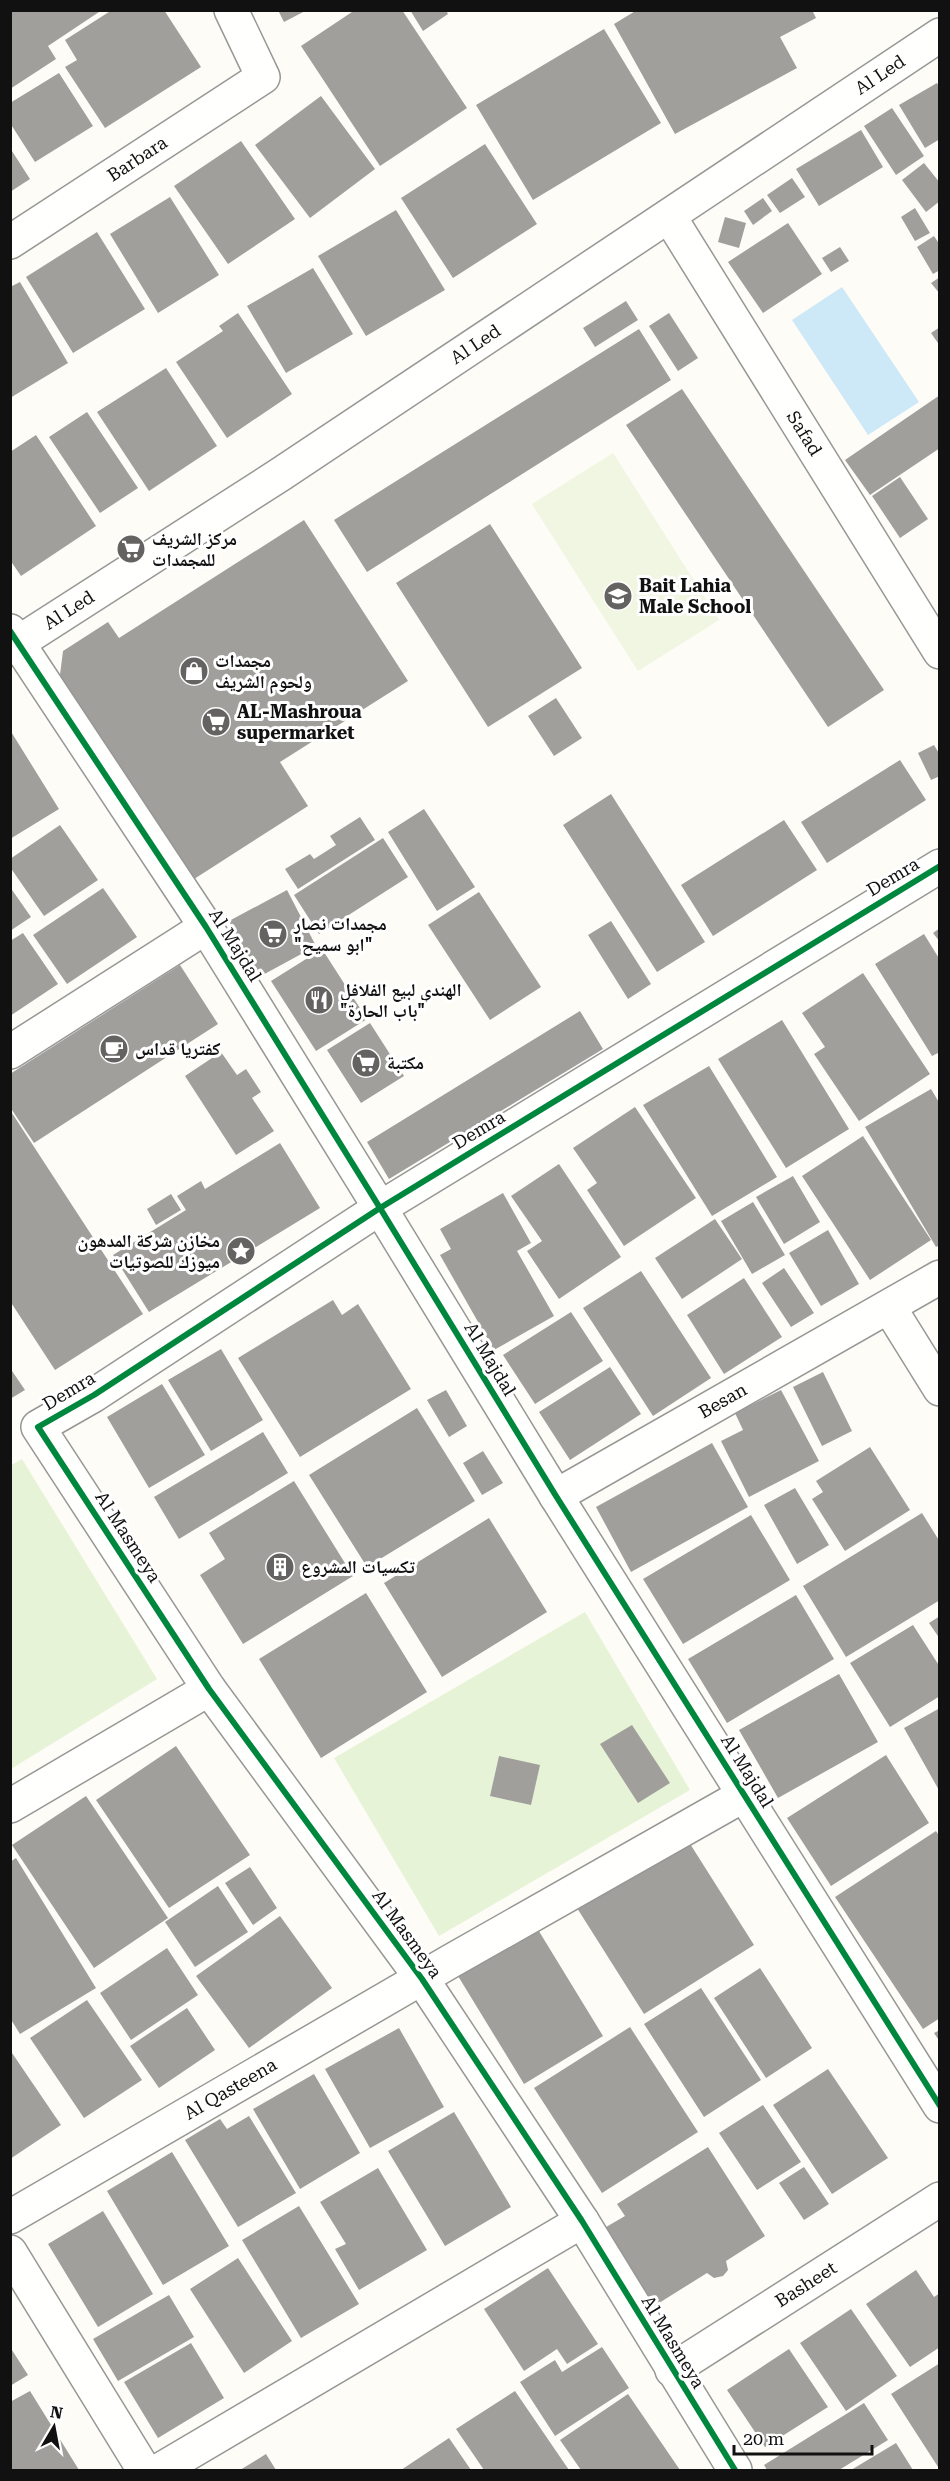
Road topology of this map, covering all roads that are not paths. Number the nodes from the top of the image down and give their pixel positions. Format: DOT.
graph roads {
  1 [pos="231,10"];
  2 [pos="939,35"];
  3 [pos="669,216"];
  4 [pos="10,242"];
  5 [pos="13,640"];
  6 [pos="939,652"];
  7 [pos="939,866"];
  8 [pos="206,927"];
  9 [pos="10,1052"];
  10 [pos="380,1208"];
  11 [pos="939,1277"];
  12 [pos="889,1307"];
  13 [pos="939,1389"];
  14 [pos="38,1427"];
  15 [pos="556,1496"];
  16 [pos="209,1689"];
  17 [pos="744,1795"];
  18 [pos="10,1806"];
  19 [pos="422,1979"];
  20 [pos="939,2106"];
  21 [pos="939,2199"];
  22 [pos="10,2217"];
  23 [pos="582,2221"];
  24 [pos="10,2252"];
  25 [pos="672,2370"];
  26 [pos="144,2470"];
  27 [pos="160,2470"];
  28 [pos="735,2470"];
  1 -- 4 [label="street, Barbara"];
  2 -- 3 [label="street, Al Led"];
  3 -- 5 [label="street, Al Led"];
  3 -- 6 [label="street, Safad"];
  5 -- 8 [label="street, Al Majdal"];
  7 -- 10 [label="street, Demra"];
  8 -- 9 [label="street"];
  8 -- 10 [label="street, Al Majdal"];
  10 -- 14 [label="street, Demra"];
  10 -- 15 [label="street, Al Majdal"];
  11 -- 12 [label="street, Besan"];
  12 -- 13 [label="street"];
  12 -- 15 [label="street, Besan"];
  14 -- 16 [label="street, Al Masmeya"];
  15 -- 17 [label="street, Al Majdal"];
  16 -- 18 [label="street"];
  16 -- 19 [label="street, Al Masmeya"];
  17 -- 19 [label="street, Al Qasteena"];
  17 -- 20 [label="street, Al Majdal"];
  19 -- 22 [label="street, Al Qasteena"];
  19 -- 23 [label="street, Al Masmeya"];
  21 -- 25 [label="street, Basheet"];
  23 -- 25 [label="street, Al Masmeya"];
  23 -- 27 [label="street"];
  24 -- 26 [label="street"];
  25 -- 28 [label="street, Al Masmeya"];
}
